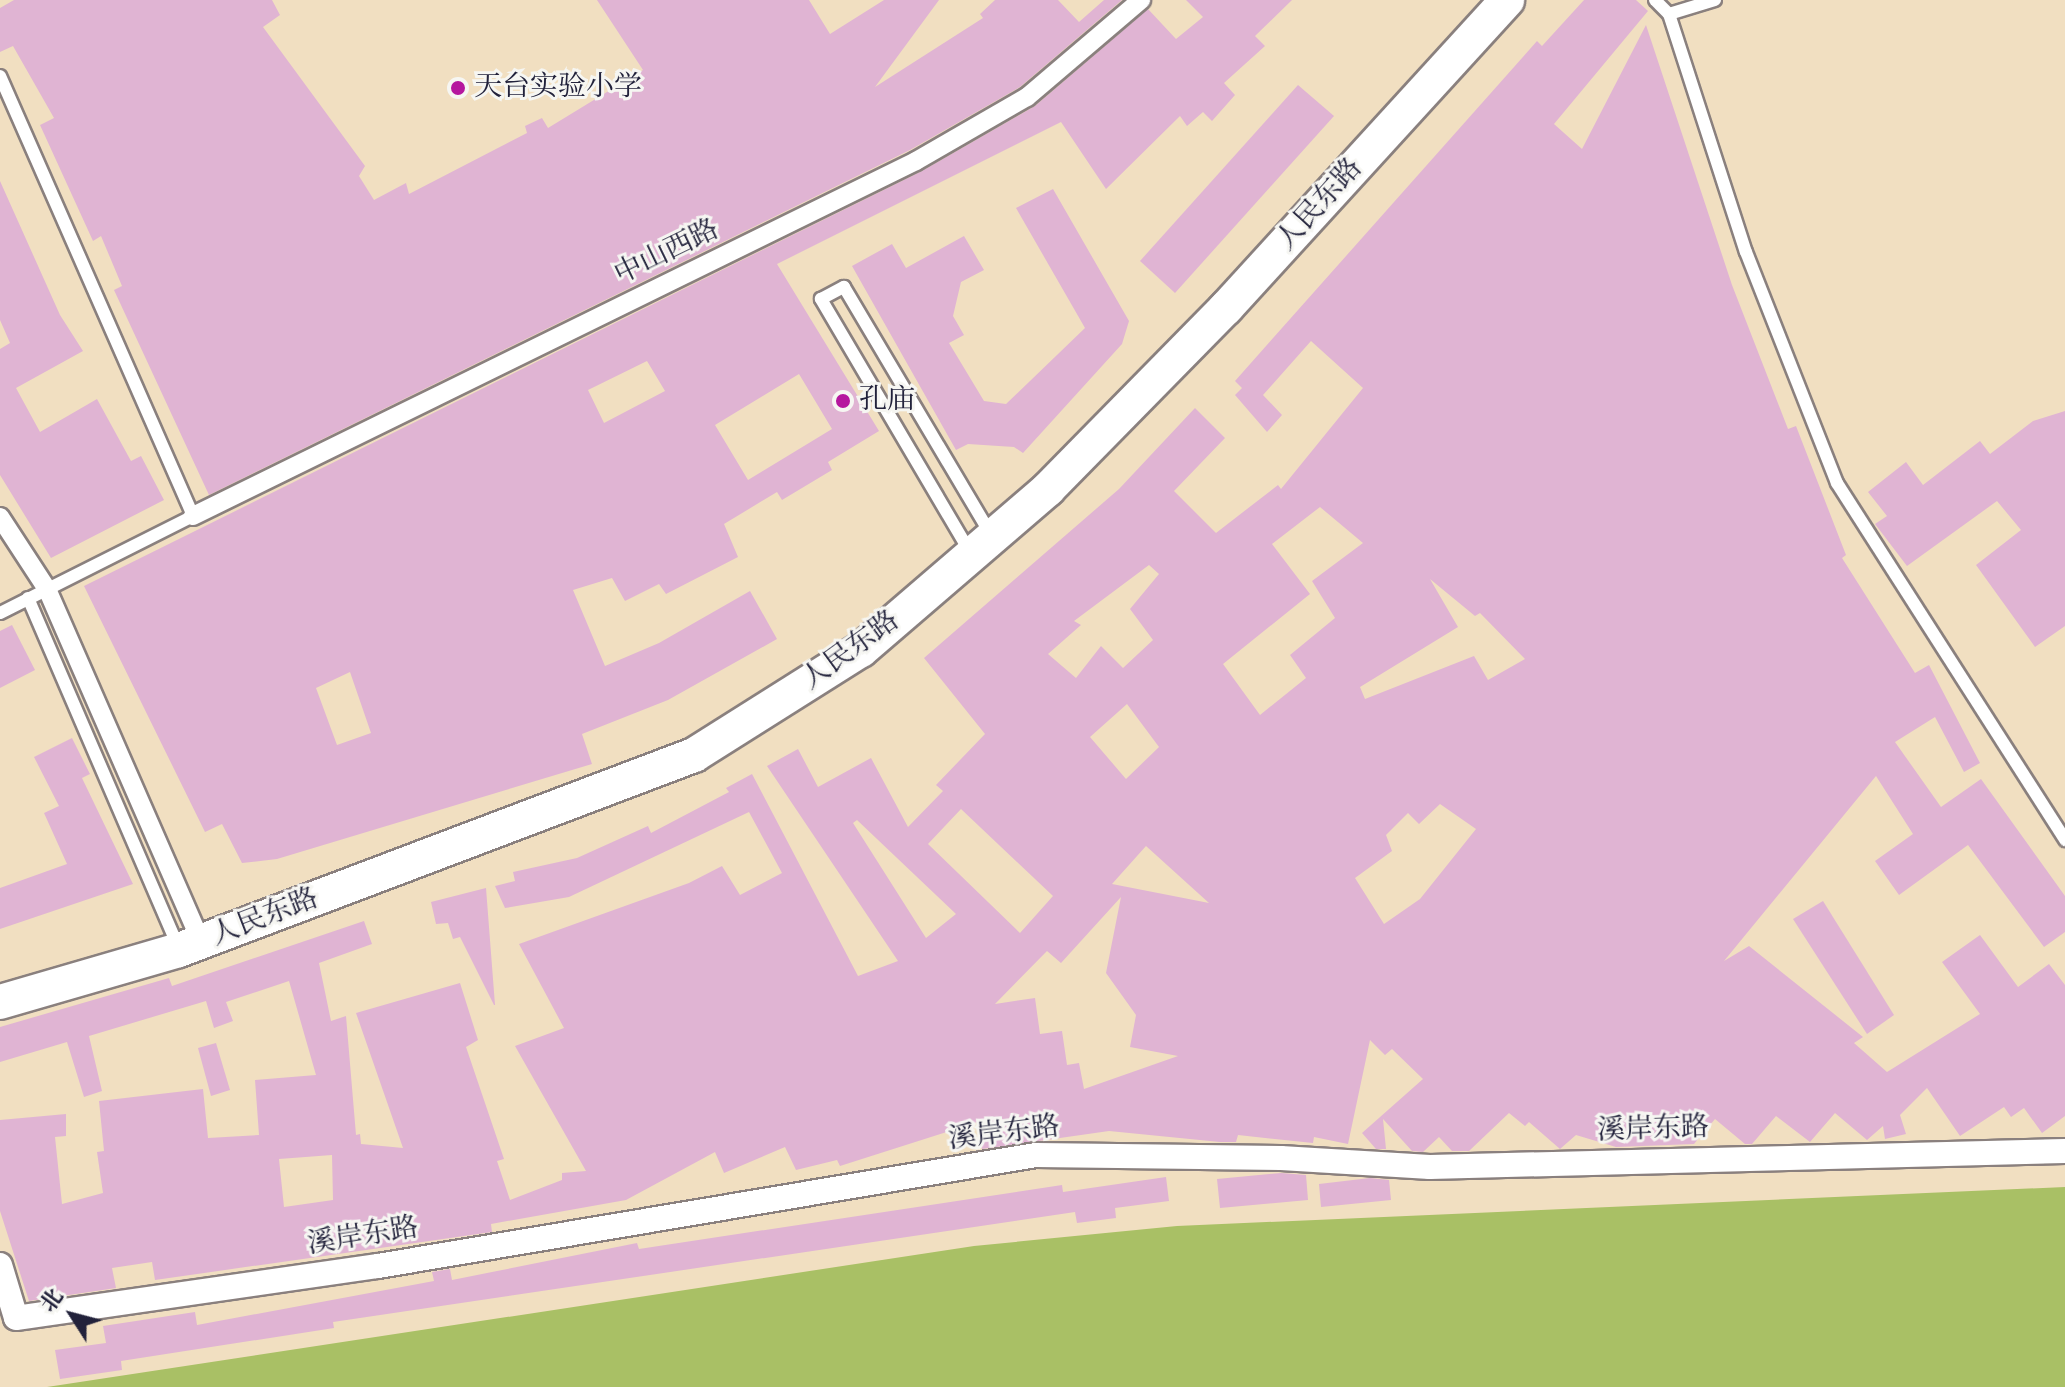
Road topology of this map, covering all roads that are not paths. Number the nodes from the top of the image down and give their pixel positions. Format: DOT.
graph roads {
  1 [pos="1141,0"];
  2 [pos="1507,0"];
  3 [pos="1655,0"];
  4 [pos="1715,0"];
  5 [pos="1669,14"];
  6 [pos="0,76"];
  7 [pos="193,516"];
  8 [pos="0,517"];
  9 [pos="982,546"];
  10 [pos="47,589"];
  11 [pos="28,598"];
  12 [pos="0,613"];
  13 [pos="2065,840"];
  14 [pos="190,946"];
  15 [pos="0,1002"];
  16 [pos="2065,1151"];
  17 [pos="0,1265"];
  1 -- 7 [label="street, 中山西路"];
  2 -- 9 [label="main road, 人民东路"];
  3 -- 5 [label="lane"];
  4 -- 5 [label="lane"];
  5 -- 13 [label="lane"];
  6 -- 7 [label="lane"];
  7 -- 10 [label="lane"];
  8 -- 10 [label="street"];
  9 -- 9 [label="lane"];
  9 -- 14 [label="main road, 人民东路"];
  10 -- 11 [label="lane"];
  10 -- 14 [label="street"];
  11 -- 12 [label="lane"];
  11 -- 14 [label="lane"];
  14 -- 15 [label="main road, 人民东路"];
  16 -- 17 [label="street, 溪岸东路"];
}
